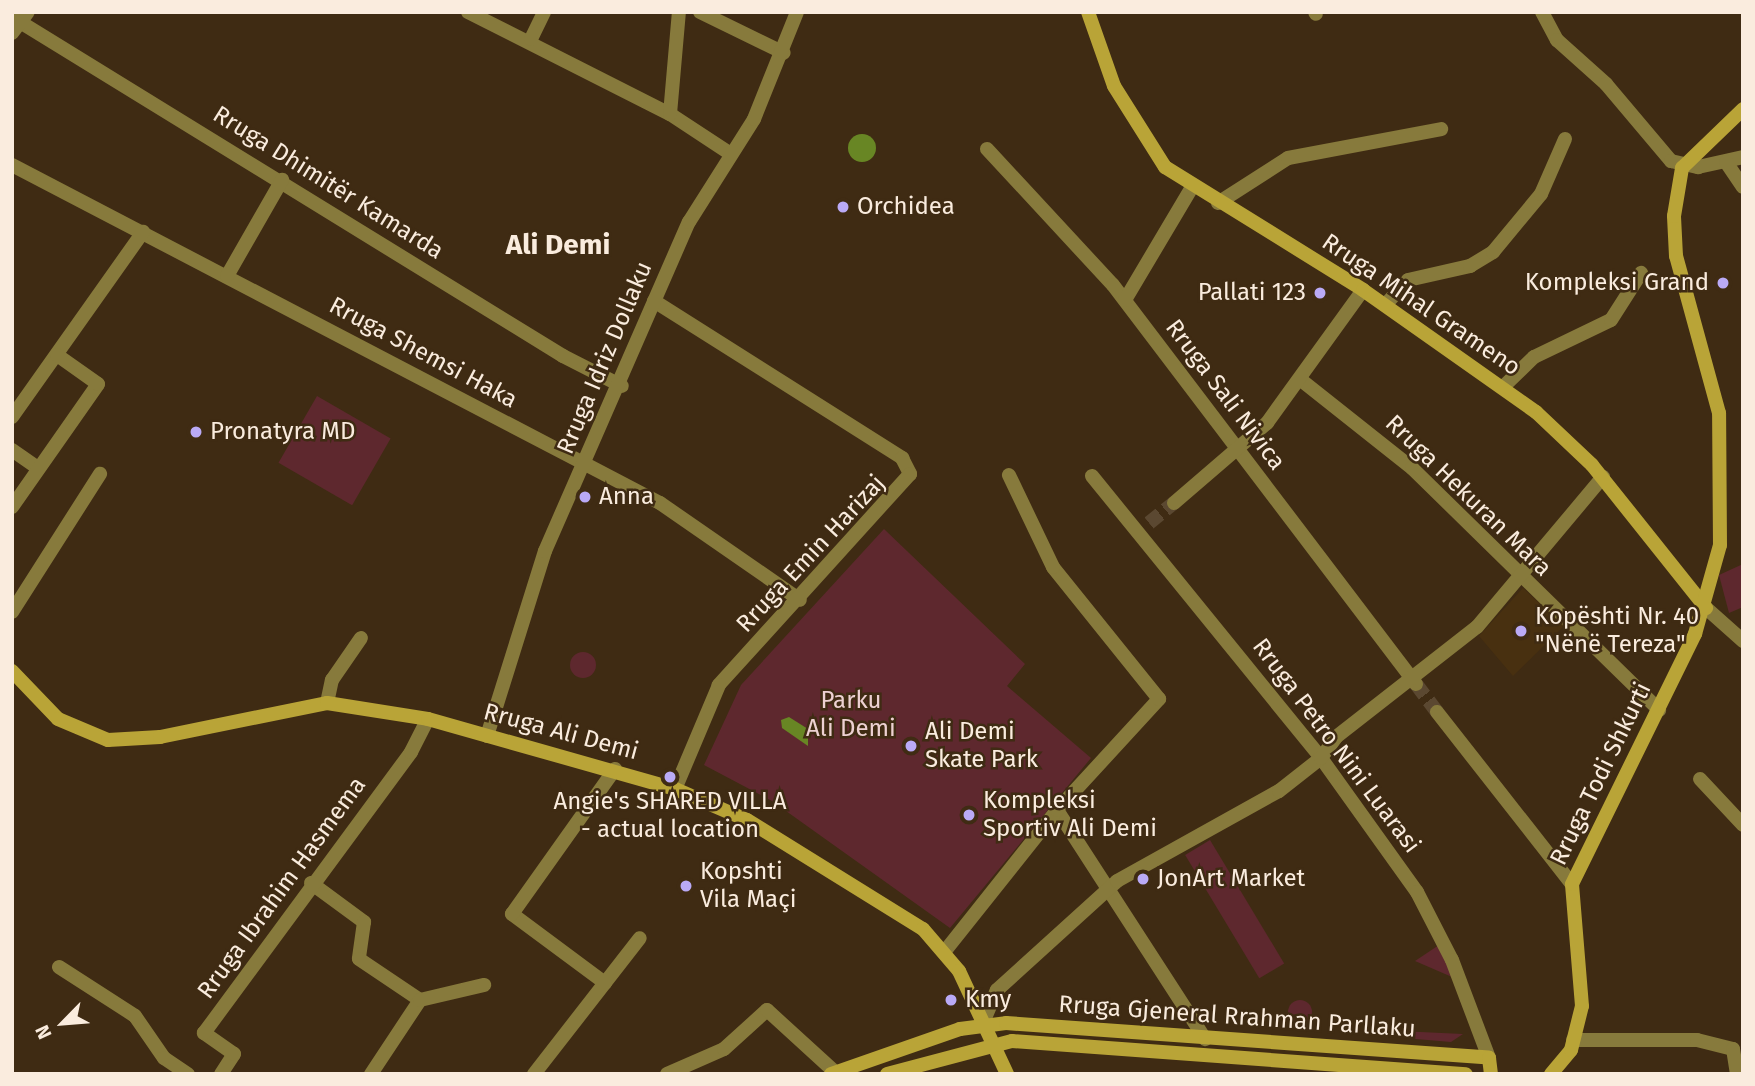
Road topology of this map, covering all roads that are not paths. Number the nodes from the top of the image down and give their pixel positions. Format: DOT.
graph roads {
  1 [pos="468,12"];
  2 [pos="544,12"];
  3 [pos="679,12"];
  4 [pos="700,12"];
  5 [pos="797,12"];
  6 [pos="1088,12"];
  7 [pos="1542,12"];
  8 [pos="18,21"];
  9 [pos="531,39"];
  10 [pos="784,53"];
  11 [pos="1743,108"];
  12 [pos="670,114"];
  13 [pos="1441,129"];
  14 [pos="1565,139"];
  15 [pos="987,149"];
  16 [pos="731,154"];
  17 [pos="1743,157"];
  18 [pos="1726,162"];
  19 [pos="12,165"];
  20 [pos="1682,168"];
  21 [pos="282,180"];
  22 [pos="1192,187"];
  23 [pos="1743,187"];
  24 [pos="1218,203"];
  25 [pos="144,232"];
  26 [pos="1641,273"];
  27 [pos="227,276"];
  28 [pos="1363,290"];
  29 [pos="1125,300"];
  30 [pos="654,301"];
  31 [pos="1385,305"];
  32 [pos="57,355"];
  33 [pos="1301,380"];
  34 [pos="622,386"];
  35 [pos="1503,387"];
  36 [pos="12,417"];
  37 [pos="12,450"];
  38 [pos="1241,452"];
  39 [pos="584,463"];
  40 [pos="38,468"];
  41 [pos="100,474"];
  42 [pos="1009,475"];
  43 [pos="1092,476"];
  44 [pos="1603,477"];
  45 [pos="1174,503"];
  46 [pos="12,507"];
  47 [pos="1520,578"];
  48 [pos="800,600"];
  49 [pos="1706,608"];
  50 [pos="12,612"];
  51 [pos="361,638"];
  52 [pos="1743,641"];
  53 [pos="12,671"];
  54 [pos="1415,682"];
  55 [pos="327,703"];
  56 [pos="1659,710"];
  57 [pos="1437,712"];
  58 [pos="428,719"];
  59 [pos="487,736"];
  60 [pos="1321,758"];
  61 [pos="615,769"];
  62 [pos="1700,779"];
  63 [pos="675,789"];
  64 [pos="1057,810"];
  65 [pos="1743,825"];
  66 [pos="311,883"];
  67 [pos="1572,884"];
  68 [pos="1107,889"];
  69 [pos="640,938"];
  70 [pos="945,951"];
  71 [pos="59,967"];
  72 [pos="605,983"];
  73 [pos="484,985"];
  74 [pos="420,1000"];
  75 [pos="982,1024"];
  76 [pos="1205,1039"];
  77 [pos="1573,1040"];
  78 [pos="989,1042"];
  79 [pos="1489,1058"];
  80 [pos="833,1073"];
  81 [pos="188,1074"];
  82 [pos="221,1074"];
  83 [pos="371,1074"];
  84 [pos="534,1074"];
  85 [pos="667,1074"];
  86 [pos="887,1074"];
  87 [pos="1007,1074"];
  88 [pos="1466,1074"];
  89 [pos="1491,1074"];
  90 [pos="1551,1074"];
  91 [pos="1737,1074"];
  1 -- 9 [label="street"];
  2 -- 9 [label="street"];
  3 -- 12 [label="street"];
  4 -- 10 [label="street"];
  5 -- 10 [label="street, Rruga Idriz Dollaku"];
  6 -- 22 [label="street, Rruga Mihal Grameno"];
  7 -- 20 [label="street"];
  8 -- 21 [label="street, Rruga Dhimitër Kamarda"];
  9 -- 12 [label="street"];
  10 -- 16 [label="street, Rruga Idriz Dollaku"];
  11 -- 20 [label="street"];
  12 -- 16 [label="street"];
  13 -- 24 [label="street"];
  14 -- 31 [label="street"];
  15 -- 29 [label="street, Rruga Sali Nivica"];
  16 -- 30 [label="street, Rruga Idriz Dollaku"];
  17 -- 18 [label="street"];
  18 -- 20 [label="street"];
  18 -- 23 [label="street"];
  19 -- 25 [label="street, Rruga Shemsi Haka"];
  20 -- 49 [label="street, Rruga Todi Shkurti"];
  21 -- 27 [label="street"];
  21 -- 34 [label="street, Rruga Dhimitër Kamarda"];
  22 -- 24 [label="street, Rruga Mihal Grameno"];
  22 -- 29 [label="street"];
  24 -- 28 [label="street, Rruga Mihal Grameno"];
  25 -- 27 [label="street, Rruga Shemsi Haka"];
  25 -- 32 [label="street"];
  26 -- 35 [label="street"];
  27 -- 39 [label="street, Rruga Shemsi Haka"];
  28 -- 31 [label="street, Rruga Mihal Grameno"];
  28 -- 33 [label="street"];
  29 -- 38 [label="street, Rruga Sali Nivica"];
  30 -- 34 [label="street, Rruga Idriz Dollaku"];
  30 -- 48 [label="street, Rruga Emin Harizaj"];
  31 -- 35 [label="street, Rruga Mihal Grameno"];
  32 -- 36 [label="street"];
  32 -- 40 [label="street"];
  33 -- 38 [label="street"];
  33 -- 47 [label="street, Rruga Hekuran Mara"];
  34 -- 39 [label="street, Rruga Idriz Dollaku"];
  35 -- 44 [label="street, Rruga Mihal Grameno"];
  37 -- 40 [label="street"];
  38 -- 45 [label="street"];
  38 -- 54 [label="street, Rruga Sali Nivica"];
  39 -- 48 [label="street, Rruga Shemsi Haka"];
  39 -- 59 [label="street, Rruga Idriz Dollaku"];
  40 -- 46 [label="street"];
  41 -- 50 [label="street"];
  42 -- 64 [label="street"];
  43 -- 60 [label="street, Rruga Petro Nini Luarasi"];
  44 -- 47 [label="street"];
  44 -- 49 [label="street, Rruga Mihal Grameno"];
  47 -- 54 [label="street"];
  47 -- 56 [label="street, Rruga Hekuran Mara"];
  48 -- 63 [label="street, Rruga Emin Harizaj"];
  49 -- 52 [label="street, Rruga Mihal Grameno"];
  49 -- 56 [label="street, Rruga Todi Shkurti"];
  51 -- 55 [label="street"];
  53 -- 55 [label="street, Rruga Ali Demi"];
  54 -- 60 [label="street"];
  55 -- 58 [label="street, Rruga Ali Demi"];
  56 -- 67 [label="street, Rruga Todi Shkurti"];
  57 -- 67 [label="street"];
  58 -- 59 [label="street, Rruga Ali Demi"];
  58 -- 66 [label="street, Rruga Ibrahim Hasmema"];
  59 -- 61 [label="street, Rruga Ali Demi"];
  60 -- 68 [label="street"];
  60 -- 79 [label="street, Rruga Petro Nini Luarasi"];
  61 -- 63 [label="street, Rruga Ali Demi"];
  61 -- 72 [label="street"];
  62 -- 65 [label="street"];
  63 -- 70 [label="street, Rruga Ali Demi"];
  64 -- 68 [label="street"];
  64 -- 70 [label="street"];
  66 -- 74 [label="street"];
  66 -- 82 [label="street, Rruga Ibrahim Hasmema"];
  67 -- 77 [label="street, Rruga Todi Shkurti"];
  68 -- 75 [label="street"];
  68 -- 76 [label="street"];
  69 -- 72 [label="street"];
  70 -- 75 [label="street, Rruga Ali Demi"];
  71 -- 81 [label="street"];
  72 -- 84 [label="street"];
  73 -- 74 [label="street"];
  74 -- 83 [label="street"];
  75 -- 76 [label="street, Rruga Gjeneral Rrahman Parllaku"];
  75 -- 78 [label="street, Rruga Ali Demi"];
  75 -- 80 [label="street"];
  76 -- 79 [label="street, Rruga Gjeneral Rrahman Parllaku"];
  77 -- 90 [label="street, Rruga Todi Shkurti"];
  77 -- 91 [label="street"];
  78 -- 86 [label="street"];
  78 -- 87 [label="street, Rruga Ali Demi"];
  78 -- 88 [label="street, Rruga Gjeneral Rrahman Parllaku"];
  79 -- 89 [label="street, Rruga Petro Nini Luarasi"];
  80 -- 85 [label="street"];
}
